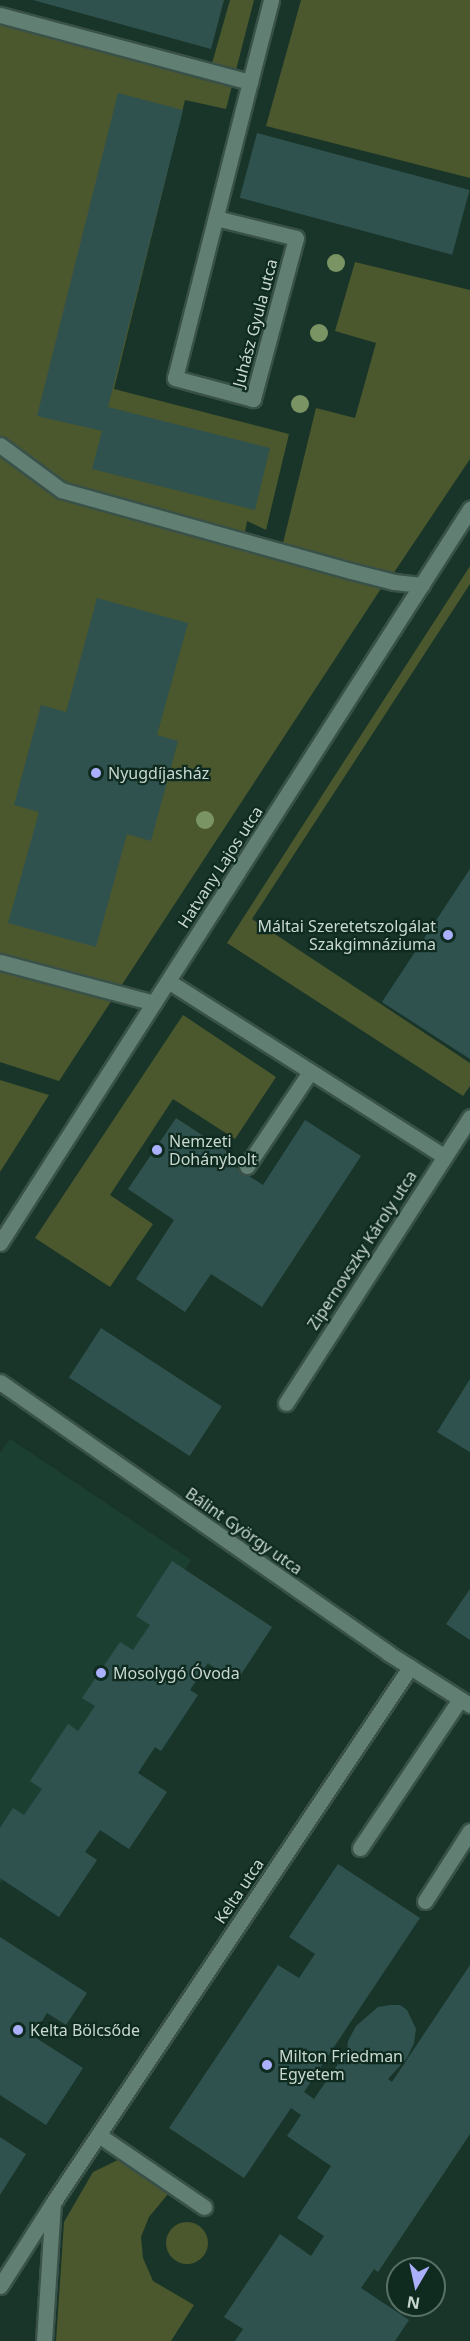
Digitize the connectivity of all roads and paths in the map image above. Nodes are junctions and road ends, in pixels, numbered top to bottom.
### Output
1 (271, 0) edge
2 (0, 15) edge
3 (250, 82) junction
4 (216, 218) junction
5 (0, 445) edge
6 (470, 509) edge
7 (422, 585) junction
8 (0, 962) edge
9 (168, 981) junction
10 (154, 1003) junction
11 (310, 1072) junction
12 (470, 1118) edge
13 (444, 1156) junction
14 (247, 1166) dead end
15 (0, 1244) edge
16 (0, 1382) edge
17 (286, 1403) dead end
18 (410, 1667) junction
19 (465, 1702) edge
20 (470, 1831) edge
21 (360, 1848) dead end
22 (425, 1901) dead end
23 (100, 2136) junction
24 (53, 2203) junction
25 (204, 2207) dead end
26 (0, 2286) edge
27 (44, 2341) edge

1 - 3 street, Juhász Gyula utca
2 - 3 street
3 - 4 street, Juhász Gyula utca
4 - 4 street, Juhász Gyula utca
5 - 7 street
6 - 7 street, Hatvany Lajos utca
7 - 9 street, Hatvany Lajos utca
8 - 10 street
9 - 10 street, Hatvany Lajos utca
9 - 11 street
10 - 15 street, Hatvany Lajos utca
11 - 13 street
11 - 14 street
12 - 13 street, Zipernovszky Károly utca
13 - 17 street, Zipernovszky Károly utca
16 - 18 street, Bálint György utca
18 - 19 street, Bálint György utca
18 - 23 street, Kelta utca
19 - 21 street
20 - 22 street
23 - 24 street, Kelta utca
23 - 25 street
24 - 26 street, Kelta utca
24 - 27 street

